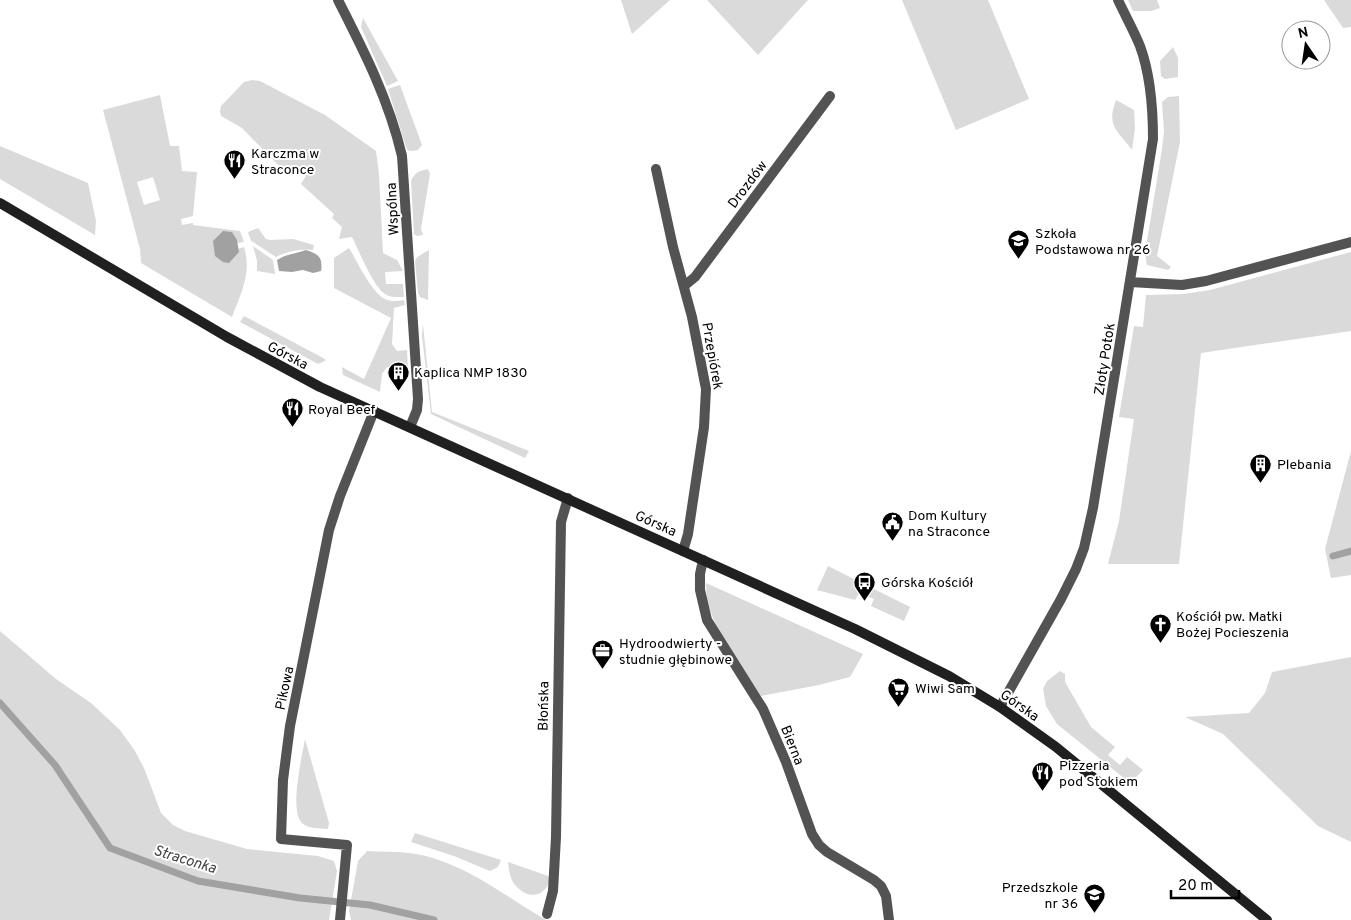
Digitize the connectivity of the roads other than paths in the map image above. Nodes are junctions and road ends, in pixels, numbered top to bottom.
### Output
1 (338, 0) edge
2 (1118, 0) edge
3 (830, 96) dead end
4 (656, 169) dead end
5 (0, 203) edge
6 (1351, 242) edge
7 (1130, 282) junction
8 (684, 286) junction
9 (374, 411) junction
10 (410, 427) junction
11 (568, 498) junction
12 (683, 551) junction
13 (703, 560) junction
14 (1000, 707) junction
15 (547, 914) dead end
16 (340, 920) edge
17 (889, 920) edge
18 (1266, 920) edge

1 - 10 street, Wspólna
2 - 7 street, Złoty Potok
3 - 8 street, Drozdów
4 - 8 street, Przepiórek
5 - 9 street, Górska
6 - 7 street
7 - 14 street, Złoty Potok
8 - 12 street, Przepiórek
9 - 10 street, Górska
9 - 16 street, Pikowa
10 - 11 street, Górska
11 - 12 street, Górska
11 - 15 street, Błońska
12 - 13 street, Górska
13 - 14 street, Górska
13 - 17 street, Bierna
14 - 18 street, Górska

